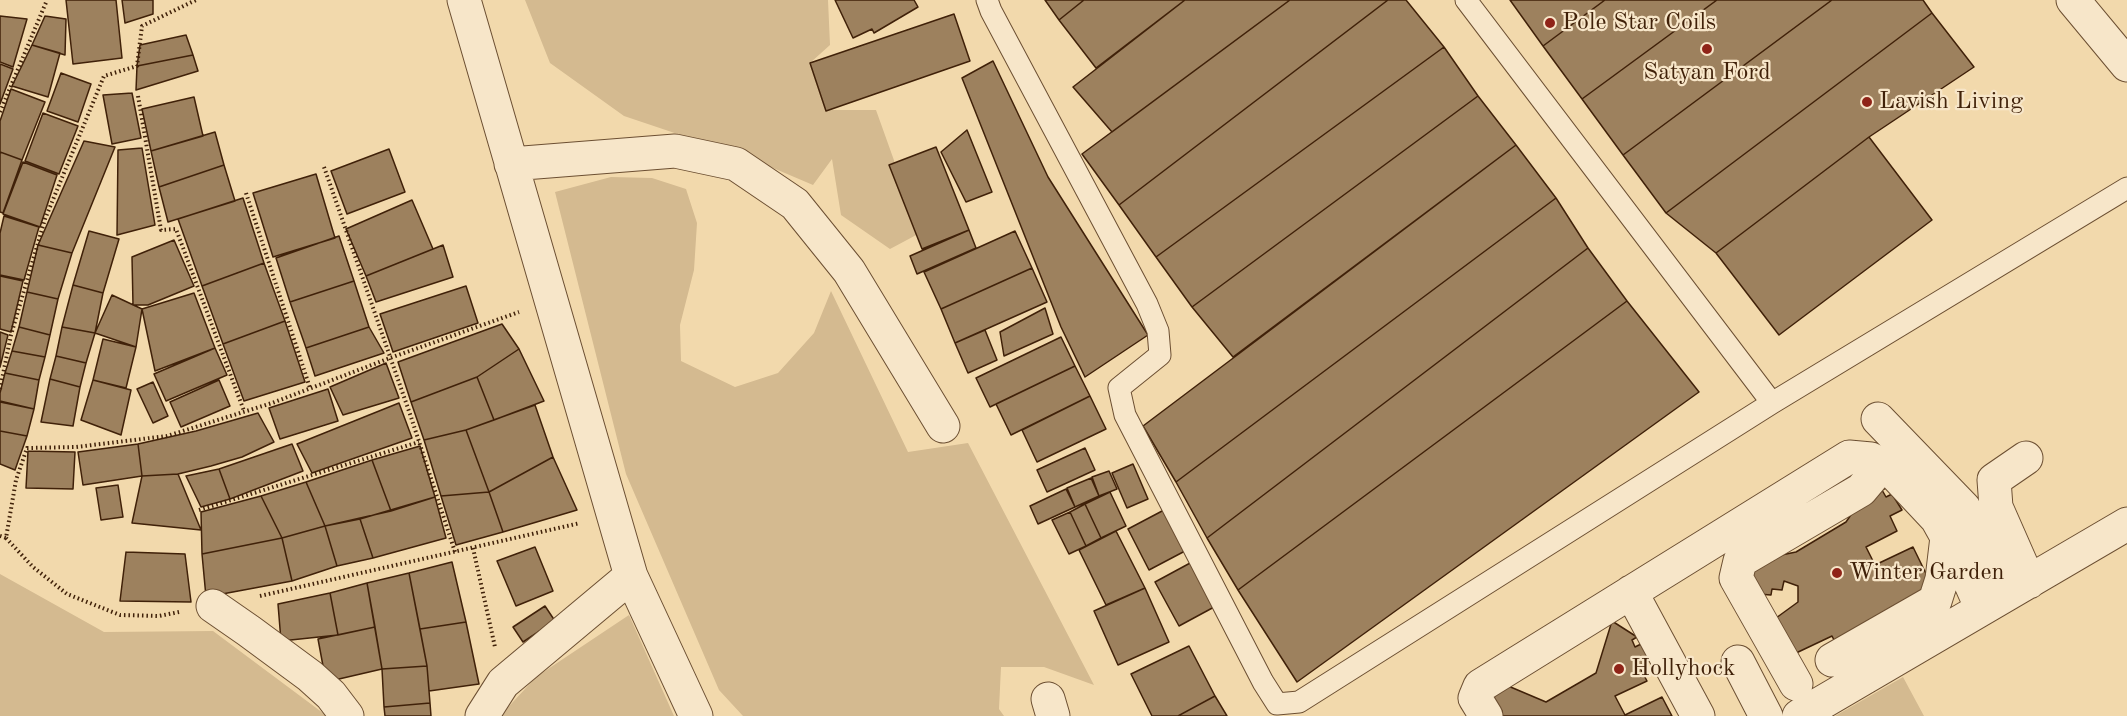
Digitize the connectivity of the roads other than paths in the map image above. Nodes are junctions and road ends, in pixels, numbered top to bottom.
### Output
1 (464, 0) edge
2 (987, 0) edge
3 (1466, 0) edge
4 (2073, 0) edge
5 (2127, 65) edge
6 (511, 164) junction
7 (2127, 188) edge
8 (1772, 403) junction
9 (1878, 419) dead end
10 (943, 426) dead end
11 (2026, 458) dead end
12 (1882, 465) junction
13 (2127, 524) edge
14 (1947, 537) junction
15 (631, 576) junction
16 (1631, 592) junction
17 (2005, 595) junction
18 (213, 606) road end
19 (1832, 660) dead end
20 (1738, 663) dead end
21 (1798, 700) edge
22 (347, 716) edge
23 (482, 716) edge
24 (696, 716) edge
25 (1486, 716) edge
26 (1698, 716) edge
27 (1766, 716) edge

1 - 6 street
2 - 8 lane
3 - 8 lane
4 - 5 street
6 - 10 street
6 - 15 street
7 - 8 lane
9 - 17 street
11 - 17 street
12 - 14 street
12 - 16 street
12 - 21 street
13 - 17 street
14 - 17 street
14 - 19 street
15 - 23 street
15 - 24 street
16 - 25 street
16 - 26 street
17 - 21 street
18 - 22 street
20 - 27 street

